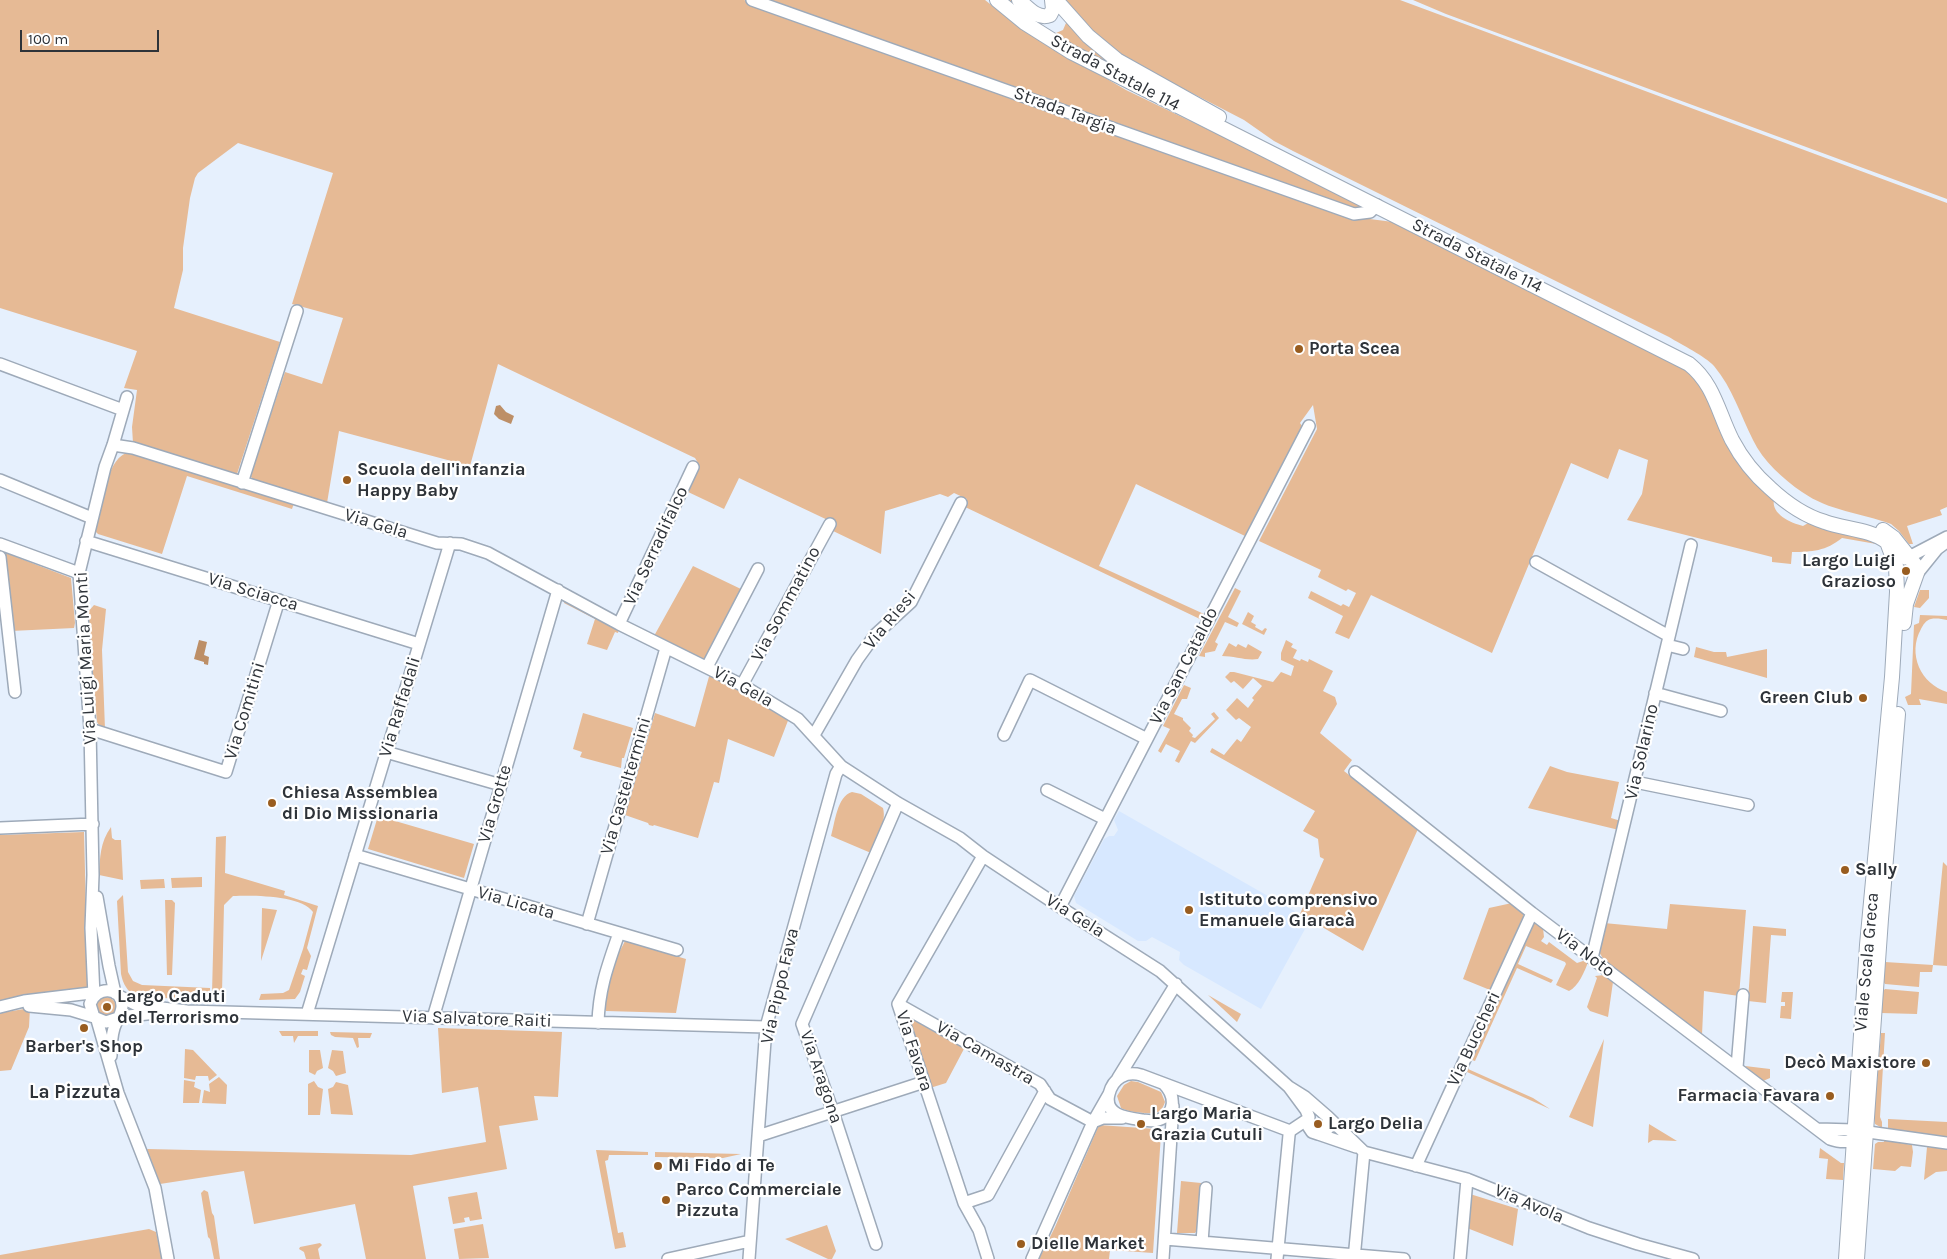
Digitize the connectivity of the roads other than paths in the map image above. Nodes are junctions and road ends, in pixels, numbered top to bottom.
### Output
1 (752, 0) edge
2 (997, 0) edge
3 (1019, 0) edge
4 (1054, 0) edge
5 (1377, 205) junction
6 (297, 311) dead end
7 (0, 364) edge
8 (127, 397) dead end
9 (123, 410) junction
10 (1309, 426) dead end
11 (113, 445) junction
12 (693, 467) dead end
13 (0, 480) edge
14 (242, 483) junction
15 (961, 503) dead end
16 (92, 518) junction
17 (830, 524) dead end
18 (1947, 537) edge
19 (86, 541) junction
20 (1947, 541) edge
21 (450, 543) junction
22 (0, 544) edge
23 (1691, 545) dead end
24 (0, 557) edge
25 (1536, 562) dead end
26 (1907, 568) junction
27 (758, 569) dead end
28 (79, 574) junction
29 (558, 590) junction
30 (279, 600) junction
31 (619, 624) junction
32 (1668, 641) junction
33 (419, 644) junction
34 (666, 648) junction
35 (1683, 649) dead end
36 (707, 667) junction
37 (742, 685) junction
38 (15, 692) dead end
39 (1656, 693) junction
40 (1721, 711) dead end
41 (90, 729) junction
42 (814, 735) junction
43 (1004, 735) dead end
44 (1147, 739) junction
45 (386, 752) junction
46 (841, 766) junction
47 (1355, 772) dead end
48 (1635, 782) junction
49 (500, 785) junction
50 (1047, 790) dead end
51 (898, 804) junction
52 (1748, 805) dead end
53 (1105, 820) junction
54 (93, 824) junction
55 (0, 828) edge
56 (355, 855) junction
57 (983, 856) junction
58 (93, 875) junction
59 (470, 889) junction
60 (1060, 907) junction
61 (1532, 913) junction
62 (586, 924) junction
63 (619, 933) junction
64 (676, 950) dead end
65 (1592, 958) junction
66 (1176, 984) junction
67 (96, 994) junction
68 (117, 995) junction
69 (1743, 995) dead end
70 (898, 1004) junction
71 (0, 1008) edge
72 (187, 1011) junction
73 (306, 1014) junction
74 (119, 1017) junction
75 (96, 1018) junction
76 (433, 1018) junction
77 (598, 1023) junction
78 (766, 1028) junction
79 (1134, 1052) junction
80 (110, 1068) junction
81 (1737, 1068) junction
82 (1141, 1075) junction
83 (1118, 1078) junction
84 (924, 1082) junction
85 (1164, 1084) junction
86 (1289, 1087) junction
87 (1045, 1092) junction
88 (1109, 1094) junction
89 (1173, 1106) junction
90 (834, 1112) junction
91 (1326, 1115) junction
92 (1122, 1118) junction
93 (1309, 1118) junction
94 (1155, 1121) junction
95 (1093, 1122) junction
96 (1818, 1129) junction
97 (1288, 1132) junction
98 (1318, 1134) junction
99 (1858, 1134) junction
100 (758, 1136) junction
101 (1171, 1137) junction
102 (1830, 1139) junction
103 (1947, 1143) edge
104 (1362, 1150) junction
105 (1852, 1158) junction
106 (1416, 1166) junction
107 (1468, 1179) junction
108 (1206, 1188) dead end
109 (964, 1203) junction
110 (1165, 1239) junction
111 (750, 1242) junction
112 (1202, 1242) junction
113 (876, 1244) dead end
114 (1277, 1254) edge
115 (1355, 1257) edge
116 (168, 1259) edge
117 (668, 1259) edge
118 (749, 1259) edge
119 (988, 1259) edge
120 (1032, 1259) edge
121 (1163, 1259) edge
122 (1404, 1259) edge
123 (1460, 1259) edge
124 (1693, 1259) edge
125 (1846, 1259) edge
126 (1857, 1259) edge

1 - 5 street, Strada Targia
2 - 5 main road, Strada Statale 114
3 - 4 main road
4 - 26 main road, Strada Statale 114
5 - 26 main road, Strada Statale 114
6 - 14 street
7 - 9 street
8 - 9 street, Via Luigi Maria Monti
9 - 11 street, Via Luigi Maria Monti
10 - 44 street, Via San Cataldo
11 - 14 street, Via Gela
11 - 16 street, Via Luigi Maria Monti
12 - 31 street, Via Serradifalco
13 - 16 street
14 - 21 street, Via Gela
15 - 42 street, Via Riesi
16 - 19 street, Via Luigi Maria Monti
17 - 37 street, Via Sommatino
18 - 26 street
19 - 28 street, Via Luigi Maria Monti
19 - 30 street, Via Sciacca
20 - 26 street
21 - 29 street, Via Gela
21 - 33 street, Via Raffadali
22 - 28 street
23 - 32 street, Via Solarino
24 - 38 street
25 - 32 street
26 - 99 main road, Viale Scala Greca
27 - 36 street
28 - 41 street, Via Luigi Maria Monti
29 - 31 street, Via Gela
29 - 49 street, Via Grotte
30 - 33 street, Via Sciacca
30 - 41 street, Via Comitini
31 - 34 street, Via Gela
32 - 35 street
32 - 39 street, Via Solarino
33 - 45 street, Via Raffadali
34 - 36 street, Via Gela
34 - 62 street, Via Casteltermini
36 - 37 street, Via Gela
37 - 42 street, Via Gela
39 - 40 street
39 - 48 street, Via Solarino
41 - 54 street, Via Luigi Maria Monti
42 - 46 street, Via Gela
43 - 44 street
44 - 53 street, Via San Cataldo
45 - 49 street
45 - 56 street, Via Raffadali
46 - 51 street, Via Gela
46 - 78 street, Via Pippo Fava
47 - 61 street, Via Noto
48 - 52 street
48 - 65 street, Via Solarino
49 - 59 street, Via Grotte
50 - 53 street
51 - 57 street, Via Gela
51 - 90 street, Via Aragona
53 - 60 street, Via San Cataldo
54 - 55 street
54 - 58 street, Via Luigi Maria Monti
56 - 59 street, Via Licata
56 - 73 street, Via Raffadali
57 - 60 street, Via Gela
57 - 70 street, Via Favara
58 - 67 street
58 - 68 street
59 - 62 street, Via Licata
59 - 76 street, Via Grotte
60 - 66 street, Via Gela
61 - 65 street, Via Noto
61 - 106 street, Via Buccheri
62 - 63 street, Via Licata
63 - 64 street, Via Licata
63 - 77 street
65 - 81 street, Via Noto
66 - 79 street
66 - 86 street, Via Gela
67 - 68 street
67 - 71 street
67 - 75 street
68 - 72 street
68 - 74 street
69 - 81 street
70 - 84 street, Via Favara
70 - 87 street, Via Camastra
71 - 75 street
72 - 73 street, Via Salvatore Raiti
72 - 74 street
73 - 76 street, Via Salvatore Raiti
74 - 75 street
74 - 80 street
75 - 80 street
76 - 77 street, Via Salvatore Raiti
77 - 78 street, Via Salvatore Raiti
78 - 100 street, Via Pippo Fava
79 - 82 street
79 - 83 street
80 - 116 street
81 - 96 street, Via Noto
82 - 83 street
82 - 85 street
83 - 88 street
84 - 90 street
84 - 109 street, Via Favara
85 - 89 street
85 - 97 street
86 - 91 street
86 - 93 street
87 - 95 street, Via Camastra
87 - 109 street
88 - 92 street
88 - 95 street
89 - 94 street
89 - 101 street
90 - 100 street
90 - 113 street, Via Aragona
91 - 93 street
91 - 98 street
91 - 104 street
92 - 94 street
92 - 95 street
93 - 97 street
93 - 98 street
94 - 101 street
95 - 120 street
96 - 99 street
96 - 102 street, Via Noto
97 - 114 street
98 - 104 street, Via Avola
99 - 102 street
99 - 103 street
99 - 105 main road, Viale Scala Greca
99 - 126 main road, Viale Scala Greca
100 - 111 street, Via Pippo Fava
101 - 110 street
102 - 105 street, Via Noto
104 - 106 street, Via Avola
104 - 115 street
105 - 125 main road, Viale Scala Greca
106 - 107 street, Via Avola
107 - 123 street
107 - 124 street, Via Avola
108 - 112 street
109 - 119 street, Via Favara
110 - 112 street
110 - 121 street
111 - 117 street
111 - 118 street, Via Pippo Fava
112 - 114 street
114 - 115 street
115 - 122 street

